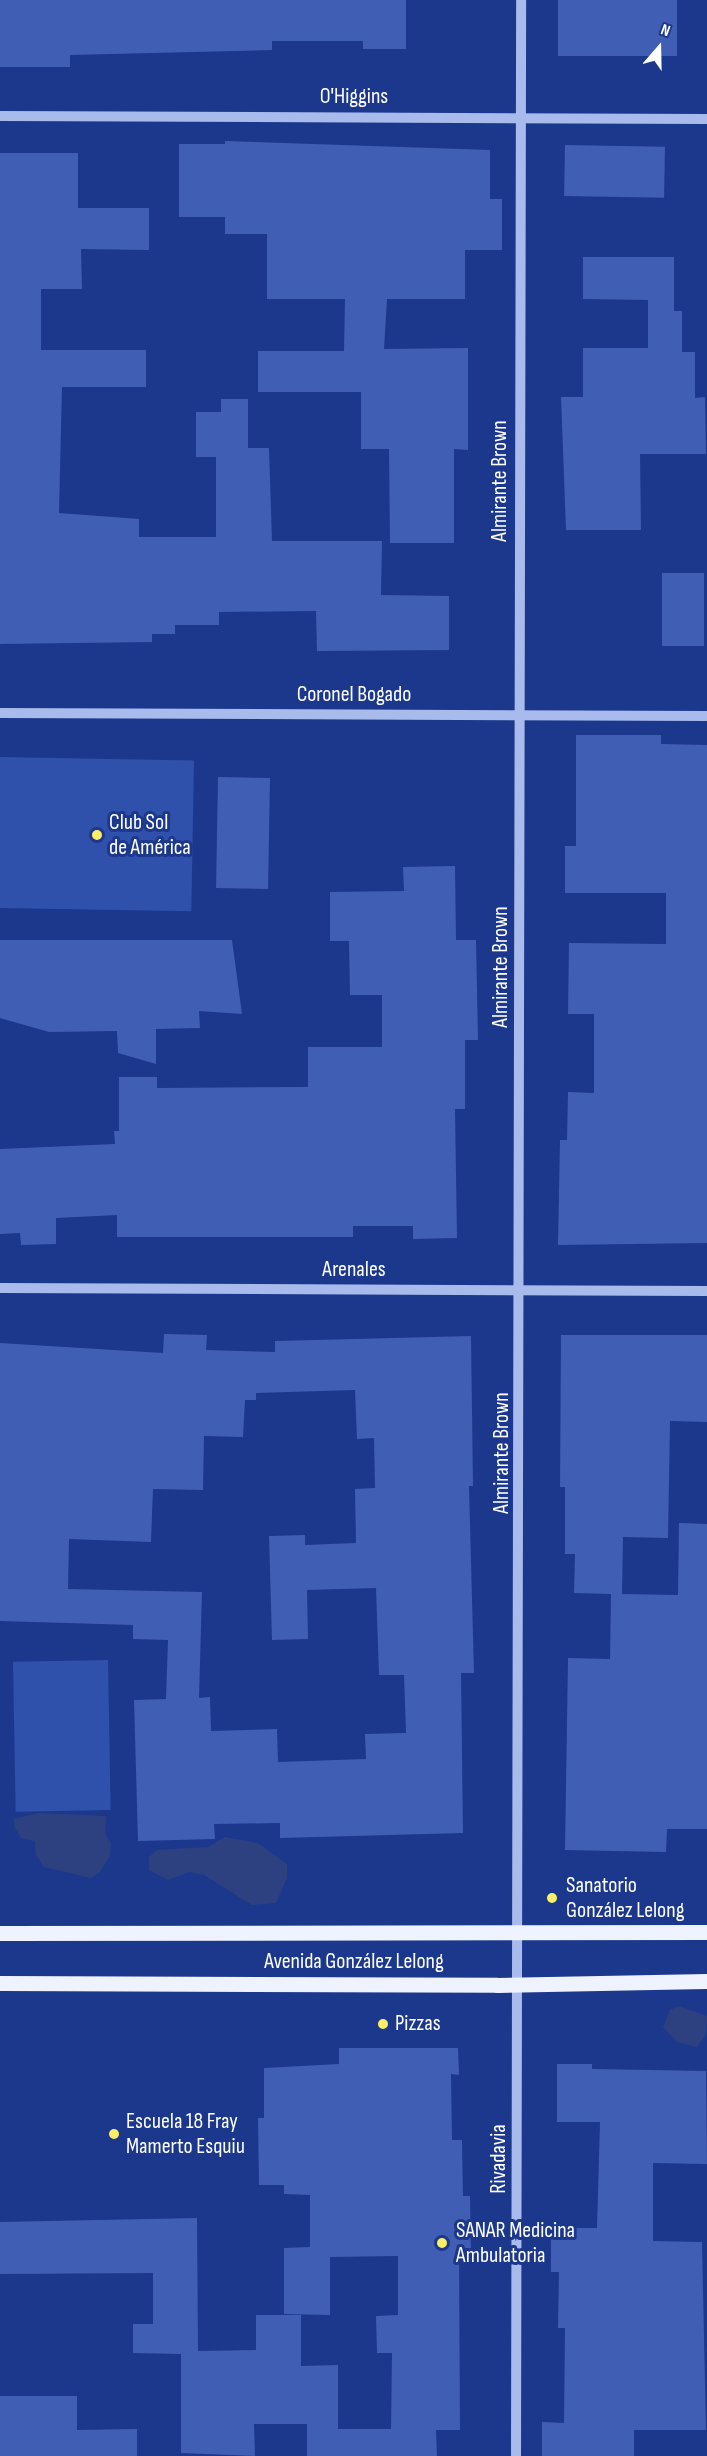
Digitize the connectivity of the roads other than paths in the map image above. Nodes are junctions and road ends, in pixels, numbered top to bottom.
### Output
1 (521, 0) edge
2 (0, 116) edge
3 (520, 117) junction
4 (707, 118) edge
5 (0, 714) edge
6 (520, 714) junction
7 (707, 716) edge
8 (0, 1288) edge
9 (520, 1290) junction
10 (707, 1291) edge
11 (707, 1932) edge
12 (0, 1933) edge
13 (520, 1933) junction
14 (707, 1981) edge
15 (0, 1983) edge
16 (519, 1985) junction
17 (516, 2456) edge

1 - 3 street, Almirante Brown
2 - 3 street, O'Higgins
3 - 4 street, O'Higgins
3 - 6 street, Almirante Brown
5 - 6 street, Coronel Bogado
6 - 7 street, Coronel Bogado
6 - 9 street, Almirante Brown
8 - 9 street, Arenales
9 - 10 street, Arenales
9 - 13 street, Almirante Brown
11 - 13 main road, Avenida González Lelong
12 - 13 main road, Avenida González Lelong
13 - 16 street, Rivadavia
14 - 16 main road, Avenida González Lelong
15 - 16 main road, Avenida González Lelong
16 - 17 street, Rivadavia

